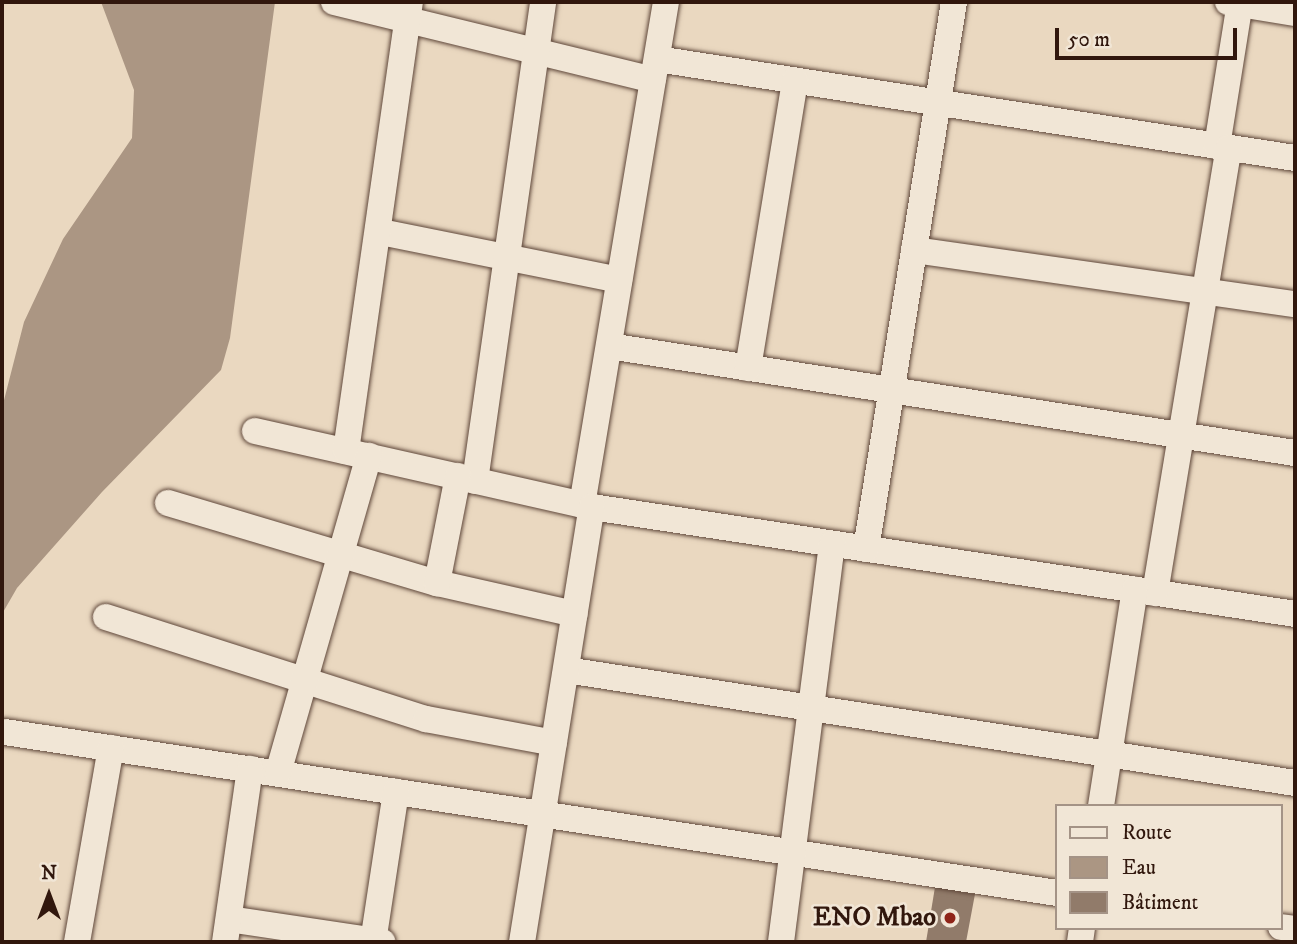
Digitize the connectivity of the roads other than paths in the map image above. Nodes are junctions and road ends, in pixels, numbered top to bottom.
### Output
1 (334, 2) edge
2 (543, 2) edge
3 (666, 2) edge
4 (954, 2) edge
5 (1236, 2) edge
6 (408, 12) edge
7 (1295, 13) edge
8 (534, 55) junction
9 (655, 70) junction
10 (795, 81) junction
11 (937, 103) junction
12 (1223, 147) junction
13 (1295, 158) edge
14 (381, 232) junction
15 (914, 250) junction
16 (510, 258) junction
17 (620, 280) junction
18 (1205, 291) junction
19 (1295, 304) edge
20 (608, 346) junction
21 (748, 368) junction
22 (891, 390) junction
23 (256, 431) dead end
24 (1182, 435) junction
25 (1295, 453) edge
26 (357, 454) junction
27 (467, 479) junction
28 (168, 503) dead end
29 (587, 506) junction
30 (832, 544) junction
31 (866, 549) junction
32 (341, 554) junction
33 (437, 583) junction
34 (1145, 591) junction
35 (575, 614) junction
36 (1295, 614) edge
37 (106, 617) dead end
38 (566, 670) junction
39 (305, 680) junction
40 (811, 708) junction
41 (5, 732) dead end
42 (554, 743) junction
43 (111, 748) junction
44 (1109, 754) junction
45 (250, 769) junction
46 (278, 774) junction
47 (1295, 783) edge
48 (396, 792) junction
49 (1101, 804) edge
50 (542, 814) junction
51 (792, 852) junction
52 (1056, 892) edge
53 (227, 931) edge
54 (78, 942) edge
55 (376, 942) edge
56 (522, 942) edge
57 (780, 942) edge

1 - 6 street
2 - 8 street
3 - 9 street
4 - 11 street
5 - 7 street
5 - 12 street
6 - 8 street
6 - 14 street
8 - 9 street
8 - 16 street
9 - 10 street
9 - 17 street
10 - 11 street
10 - 21 street
11 - 12 street
11 - 15 street
12 - 13 street
12 - 18 street
14 - 16 street
14 - 26 street
15 - 18 street
15 - 22 street
16 - 17 street
16 - 27 street
17 - 20 street
18 - 19 street
18 - 24 street
20 - 21 street
20 - 29 street
21 - 22 street
22 - 24 street
22 - 31 street
23 - 26 street
24 - 25 street
24 - 34 street
26 - 27 street
26 - 32 street
27 - 29 street
27 - 33 street
28 - 32 street
29 - 30 street
29 - 35 street
30 - 31 street
30 - 40 street
31 - 34 street
32 - 33 street
32 - 39 street
33 - 35 street
34 - 36 street
34 - 44 street
35 - 38 street
37 - 39 street
38 - 40 street
38 - 42 street
39 - 42 street
39 - 46 street
40 - 44 street
40 - 51 street
41 - 43 street
42 - 50 street
43 - 45 street
43 - 54 street
44 - 47 street
44 - 49 street
45 - 46 street
45 - 53 street
46 - 48 street
48 - 50 street
48 - 55 street
50 - 51 street
50 - 56 street
51 - 52 street
51 - 57 street
53 - 55 street

